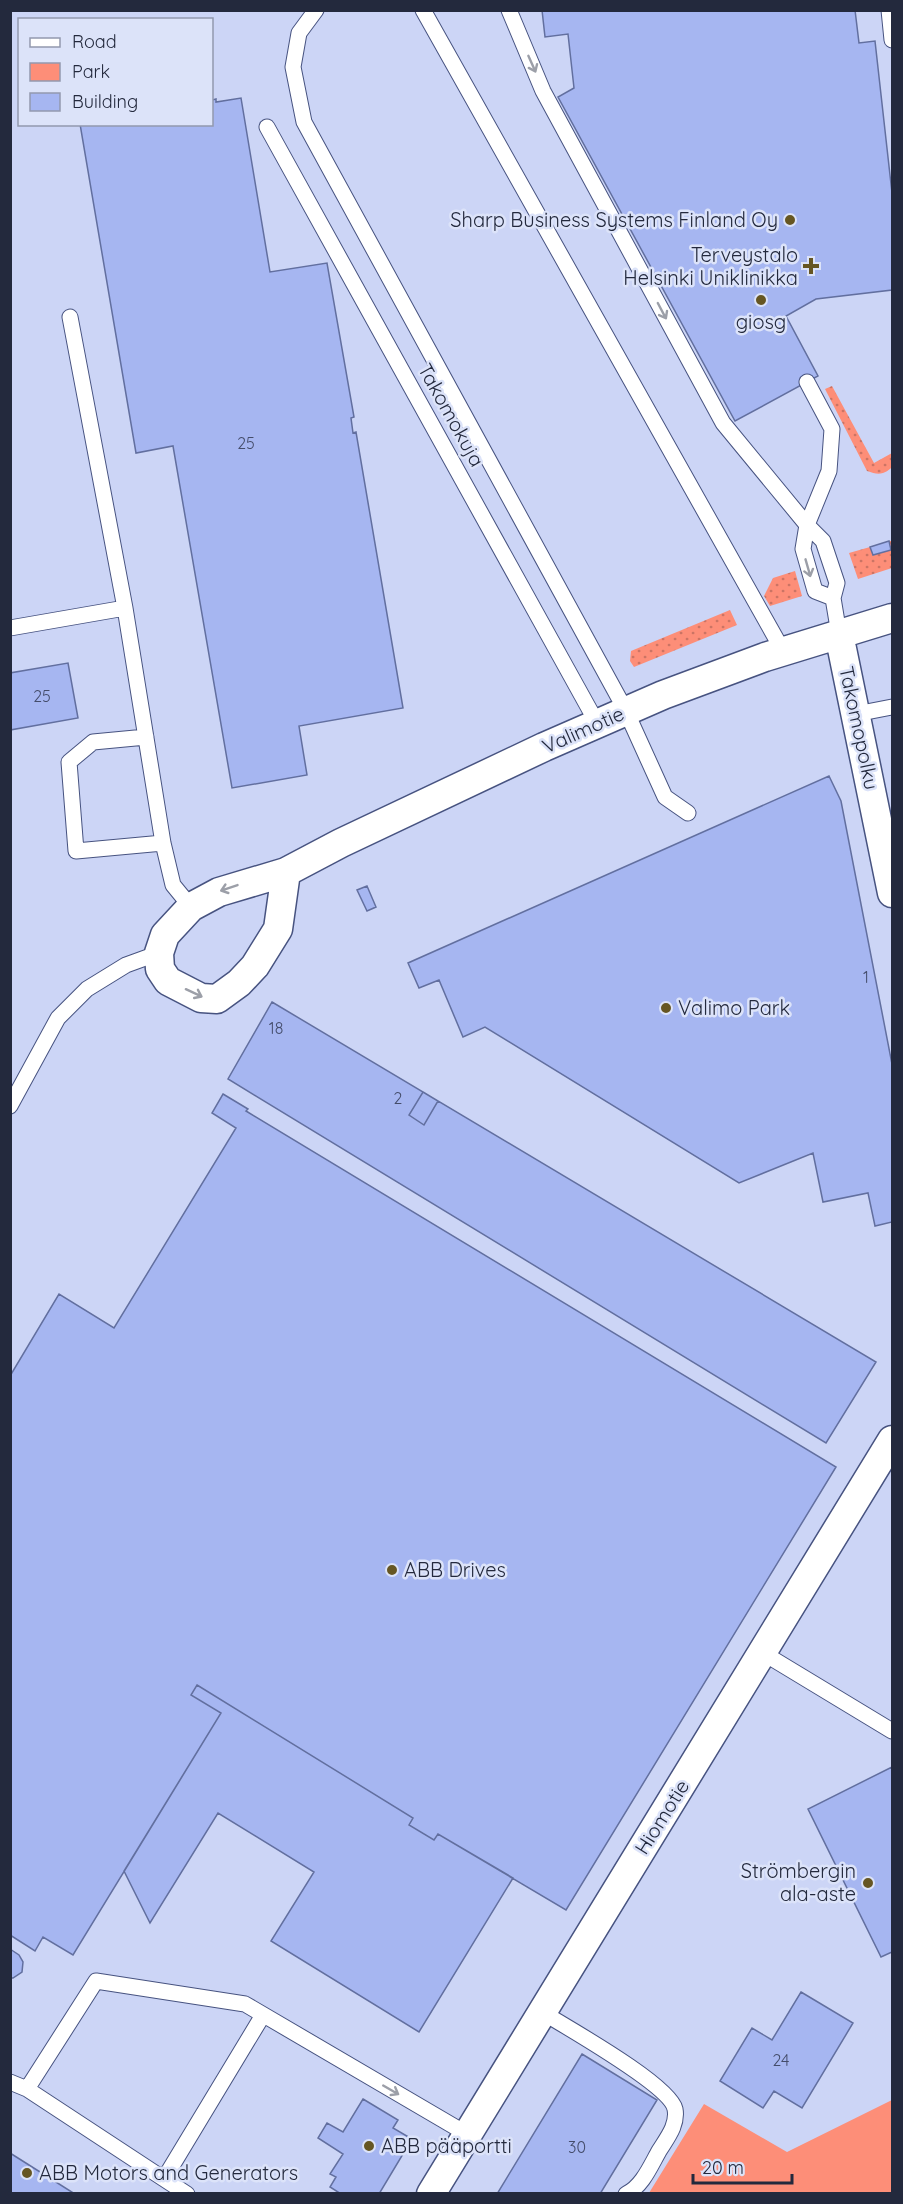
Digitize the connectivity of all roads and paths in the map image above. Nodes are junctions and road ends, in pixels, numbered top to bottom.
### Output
1 (316, 10) edge
2 (423, 10) edge
3 (509, 10) edge
4 (889, 10) edge
5 (892, 40) edge
6 (267, 128) dead end
7 (70, 316) dead end
8 (807, 382) dead end
9 (807, 525) junction
10 (833, 597) junction
11 (124, 608) junction
12 (892, 618) edge
13 (10, 628) edge
14 (839, 634) junction
15 (783, 651) junction
16 (892, 707) edge
17 (626, 711) junction
18 (856, 714) junction
19 (597, 723) junction
20 (146, 737) junction
21 (688, 813) dead end
22 (163, 843) junction
23 (286, 872) junction
24 (892, 893) edge
25 (191, 907) junction
26 (159, 953) junction
27 (10, 1106) edge
28 (892, 1440) edge
29 (763, 1653) junction
30 (892, 1731) edge
31 (542, 2012) junction
32 (263, 2015) junction
33 (10, 2082) edge
34 (27, 2089) junction
35 (467, 2134) junction
36 (164, 2179) junction
37 (187, 2193) edge
38 (431, 2193) edge
39 (626, 2193) edge

1 - 17 lane
2 - 15 lane
3 -> 9 lane
4 - 5 lane
6 - 19 lane, Takomokuja
7 - 11 lane
8 - 9 lane
9 - 10 lane
9 -> 10 lane
10 - 14 lane
11 - 13 lane
11 - 20 lane
12 - 14 street, Valimotie
14 - 15 street, Valimotie
14 - 18 street, Takomopolku
15 - 17 street, Valimotie
16 - 18 lane
17 - 19 street, Valimotie
17 - 21 lane
18 - 24 street, Takomopolku
19 - 23 street, Valimotie
20 - 22 lane
20 - 22 lane
22 - 25 lane
23 -> 25 street, Valimotie
26 -> 23 street
25 - 26 street, Valimotie
26 - 27 lane
28 - 29 street, Hiomotie
29 - 30 lane
29 - 31 street, Hiomotie
31 - 35 street, Hiomotie
31 - 39 lane
32 - 34 lane
32 -> 35 lane
32 - 36 lane
33 - 34 lane
34 - 36 lane
35 - 38 street, Hiomotie
36 - 37 lane

